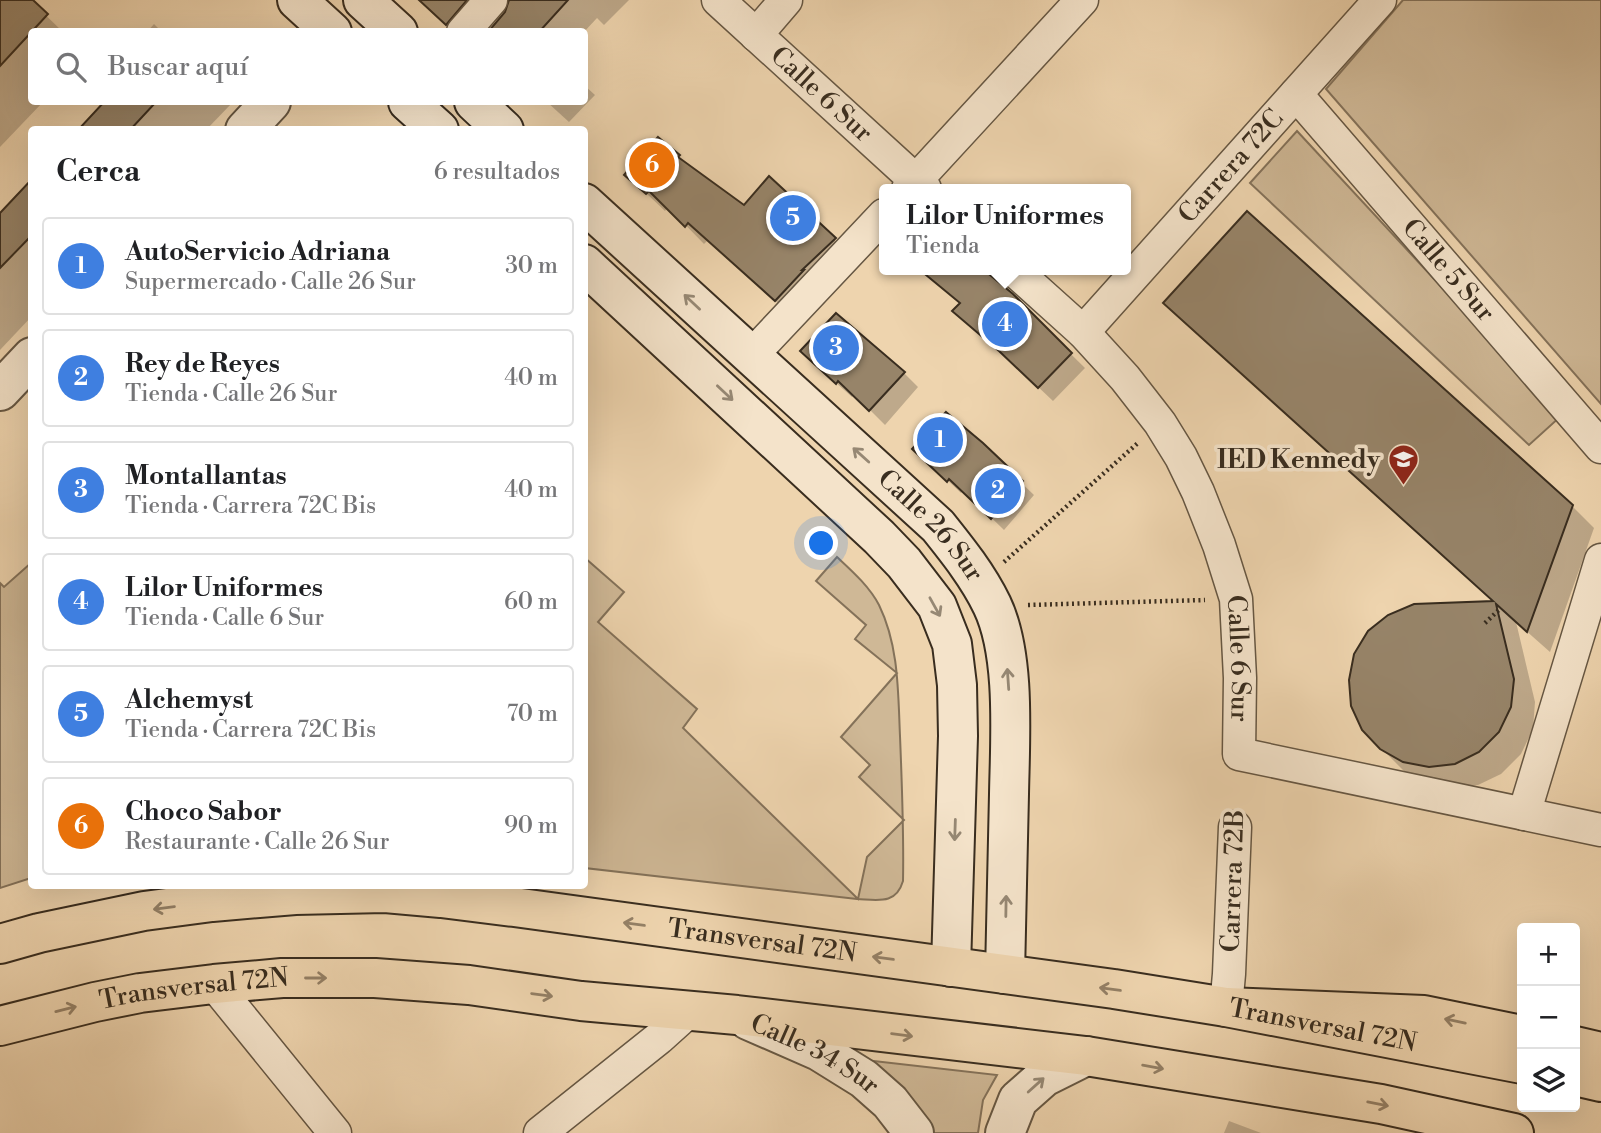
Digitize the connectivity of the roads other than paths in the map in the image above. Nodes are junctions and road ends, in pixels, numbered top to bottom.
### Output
1 (297, 0) edge
2 (491, 0) edge
3 (718, 0) edge
4 (786, 0) edge
5 (1082, 0) edge
6 (1380, 0) edge
7 (364, 1) edge
8 (329, 28) edge
9 (338, 28) edge
10 (394, 28) edge
11 (466, 28) edge
12 (756, 35) junction
13 (1296, 94) junction
14 (268, 105) edge
15 (411, 105) edge
16 (477, 105) edge
17 (249, 126) edge
18 (435, 126) edge
19 (501, 126) edge
20 (914, 184) edge
21 (918, 184) edge
22 (588, 207) edge
23 (879, 220) edge
24 (588, 268) edge
25 (1020, 275) edge
26 (1083, 332) junction
27 (751, 356) junction
28 (28, 361) edge
29 (0, 391) edge
30 (1601, 447) edge
31 (938, 526) junction
32 (1601, 560) edge
33 (905, 563) junction
34 (1524, 814) junction
35 (1236, 827) dead end
36 (1601, 830) edge
37 (0, 944) edge
38 (951, 967) junction
39 (1005, 974) junction
40 (214, 984) junction
41 (1226, 1007) junction
42 (689, 1011) junction
43 (737, 1015) junction
44 (0, 1026) edge
45 (1517, 1034) edge
46 (1580, 1047) edge
47 (1601, 1052) edge
48 (1086, 1056) junction
49 (1517, 1063) edge
50 (1580, 1077) edge
51 (1601, 1082) edge
52 (335, 1133) edge
53 (540, 1133) edge
54 (914, 1133) edge
55 (1005, 1133) edge
56 (1514, 1133) edge

1 - 8 main road
2 - 11 street
3 - 12 street, Calle 6 Sur
4 - 12 street
5 - 21 street
6 - 13 street, Carrera 72C
7 - 9 main road
7 - 10 main road
12 - 20 street, Calle 6 Sur
13 - 26 street, Carrera 72C
13 - 30 street, Calle 5 Sur
14 - 17 main road
15 - 18 main road
16 - 19 main road
27 -> 22 main road, Calle 26 Sur
23 - 27 street
24 -> 33 main road, Calle 26 Sur
25 - 26 street, Calle 6 Sur
26 - 34 street, Calle 6 Sur
31 -> 27 main road, Calle 26 Sur
28 - 29 main road
31 - 33 main road
39 -> 31 main road, Calle 26 Sur
32 - 34 street
33 -> 38 main road, Calle 26 Sur
34 - 36 street, Calle 6 Sur
35 - 41 street, Carrera 72B
38 -> 37 main road, Transversal 72N
38 - 39 main road, Transversal 72N
41 -> 39 main road, Transversal 72N
40 -> 42 main road, Transversal 72N
44 -> 40 main road, Transversal 72N
40 - 52 street
45 -> 41 main road
41 - 49 main road, Transversal 72N
42 - 43 main road, Transversal 72N
42 - 53 street
43 -> 48 main road, Transversal 72N
43 - 54 main road, Calle 34 Sur
46 - 47 main road
55 -> 48 main road
48 -> 56 main road, Transversal 72N
50 - 51 main road

